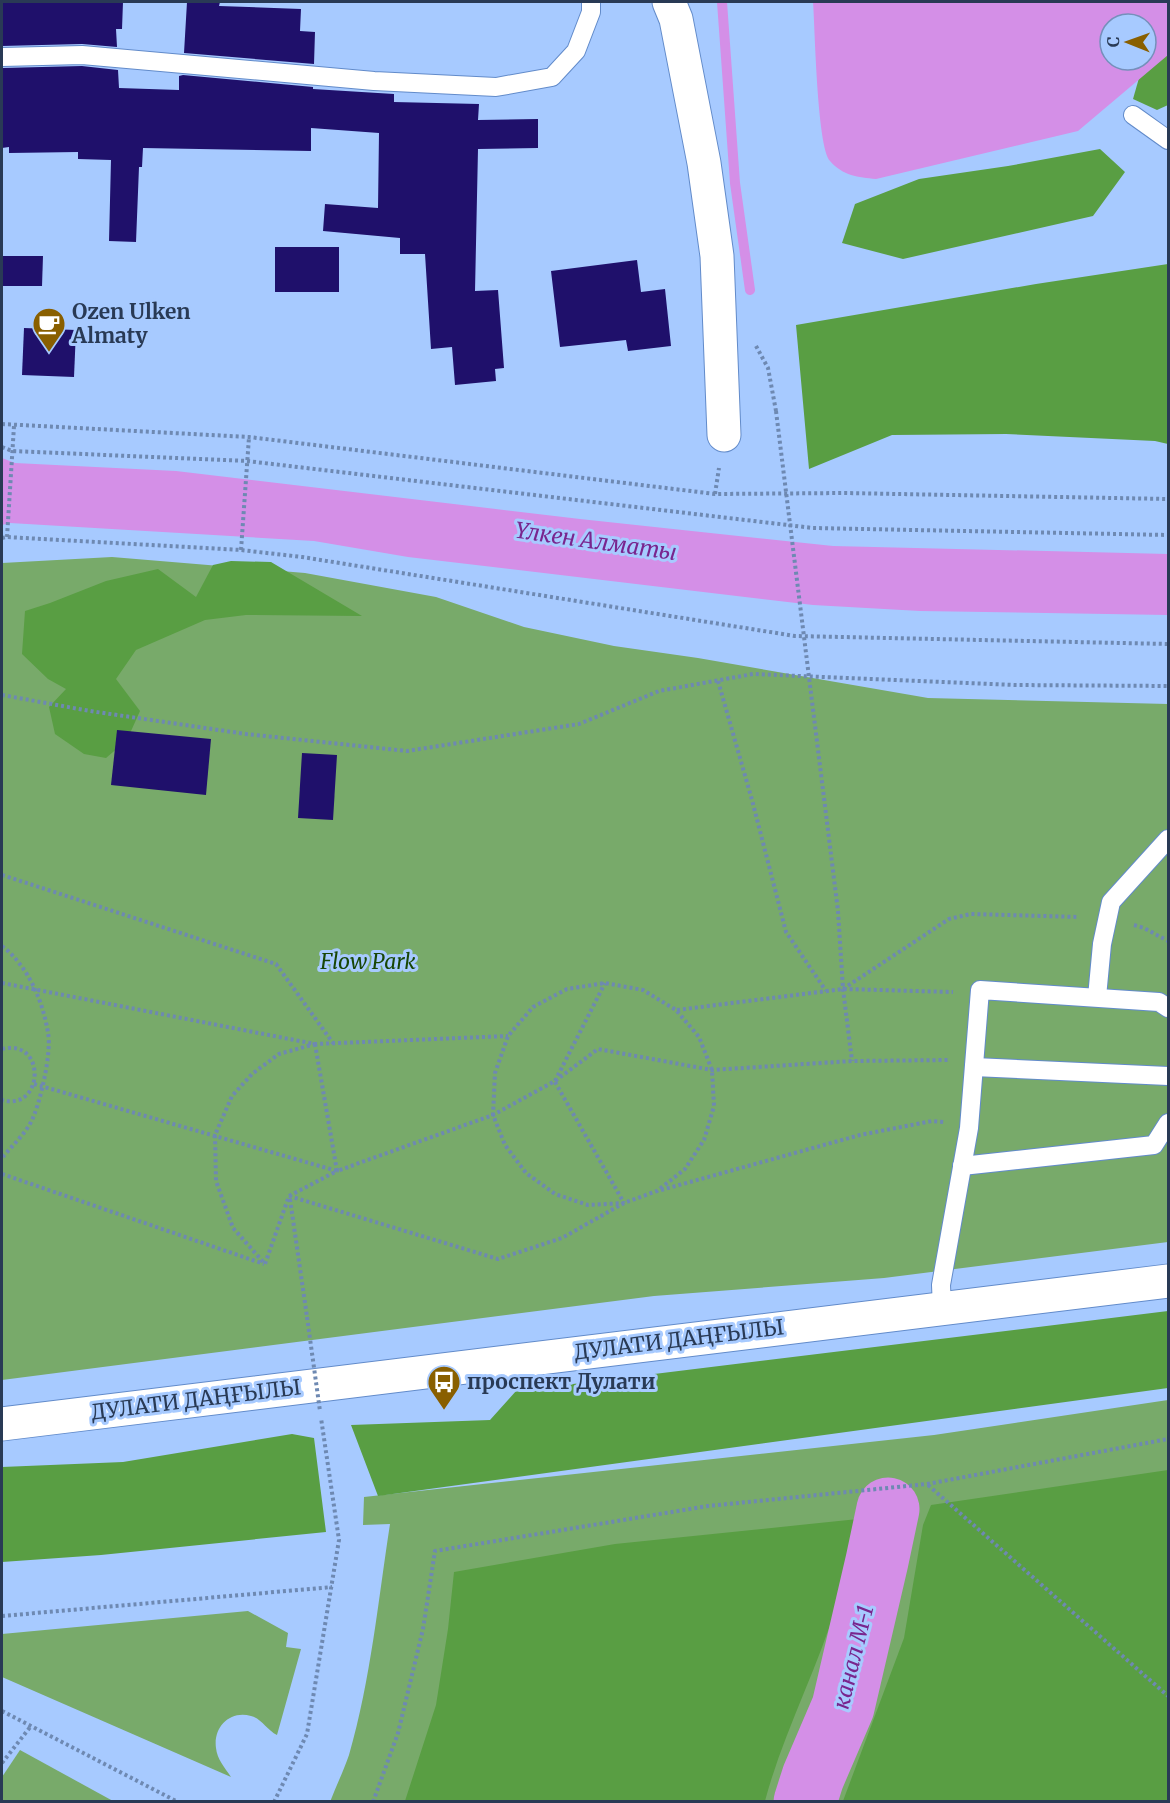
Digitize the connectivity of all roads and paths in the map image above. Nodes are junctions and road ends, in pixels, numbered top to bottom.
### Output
1 (591, 2) edge
2 (669, 2) edge
3 (2, 57) edge
4 (1133, 115) dead end
5 (1168, 140) edge
6 (776, 411) dead end
7 (2, 424) edge
8 (14, 426) junction
9 (724, 435) dead end
10 (249, 437) junction
11 (2, 447) edge
12 (12, 451) junction
13 (247, 461) junction
14 (1168, 499) edge
15 (1168, 535) edge
16 (7, 537) junction
17 (2, 538) edge
18 (241, 550) junction
19 (1168, 644) edge
20 (718, 681) junction
21 (1168, 686) edge
22 (2, 695) edge
23 (1168, 839) edge
24 (2, 876) edge
25 (1107, 918) junction
26 (1168, 941) edge
27 (2, 946) edge
28 (2, 983) edge
29 (605, 983) junction
30 (843, 989) junction
31 (37, 991) junction
32 (826, 991) junction
33 (953, 992) dead end
34 (1097, 997) junction
35 (1168, 1008) edge
36 (676, 1010) junction
37 (508, 1036) junction
38 (334, 1043) junction
39 (315, 1044) junction
40 (2, 1048) edge
41 (949, 1060) dead end
42 (852, 1061) junction
43 (974, 1067) junction
44 (712, 1070) junction
45 (1168, 1076) edge
46 (555, 1081) junction
47 (33, 1084) junction
48 (44, 1087) junction
49 (2, 1100) edge
50 (493, 1115) junction
51 (944, 1122) dead end
52 (1168, 1123) edge
53 (215, 1136) junction
54 (2, 1158) edge
55 (962, 1166) junction
56 (337, 1171) junction
57 (2, 1174) edge
58 (657, 1191) junction
59 (289, 1196) junction
60 (624, 1203) junction
61 (265, 1264) junction
62 (1168, 1281) edge
63 (942, 1308) junction
64 (4, 1423) edge
65 (1168, 1439) edge
66 (927, 1484) junction
67 (332, 1587) junction
68 (2, 1616) edge
69 (1168, 1696) edge
70 (2, 1711) edge
71 (30, 1726) junction
72 (2, 1763) edge
73 (178, 1802) edge
74 (274, 1802) edge
75 (373, 1802) edge

1 - 3 lane
2 - 9 main road
4 - 5 lane
6 - 30 path, bridge
7 - 8 path
8 - 10 path
8 - 12 path
10 - 13 path, bridge
10 - 14 path
11 - 12 path
12 - 13 path
12 - 16 path
13 - 15 path
13 - 18 path, bridge
16 - 17 path
16 - 18 path
18 - 19 path
20 - 21 path
20 - 22 path
20 - 32 path
23 - 25 lane
24 - 38 path
25 - 26 path
25 - 30 path
25 - 34 lane
27 - 31 path
28 - 31 path
29 - 36 path
29 - 37 path
29 - 46 path
30 - 32 path
30 - 33 path
30 - 42 path
31 - 39 path
31 - 48 path
32 - 36 path
34 - 35 lane
34 - 43 lane
36 - 44 path
37 - 38 path
37 - 50 path
38 - 39 path
39 - 53 path
39 - 56 path
40 - 47 path
41 - 42 path
42 - 44 path
43 - 45 lane
43 - 55 lane
44 - 46 path
44 - 58 path
46 - 50 path
46 - 60 path
47 - 48 path
47 - 49 path
48 - 53 path
48 - 54 path
50 - 56 path
50 - 60 path
51 - 58 path
52 - 55 lane
53 - 56 path
53 - 61 path
55 - 63 lane
56 - 59 path
57 - 61 path
58 - 60 path
59 - 60 path
59 - 61 path
59 - 67 path, bridge
62 - 63 main road, ДУЛАТИ ДАҢҒЫЛЫ
63 - 64 main road, ДУЛАТИ ДАҢҒЫЛЫ
65 - 66 path
66 - 69 path
66 - 75 path
67 - 68 path
67 - 74 path
70 - 71 path
71 - 72 path
71 - 73 path

